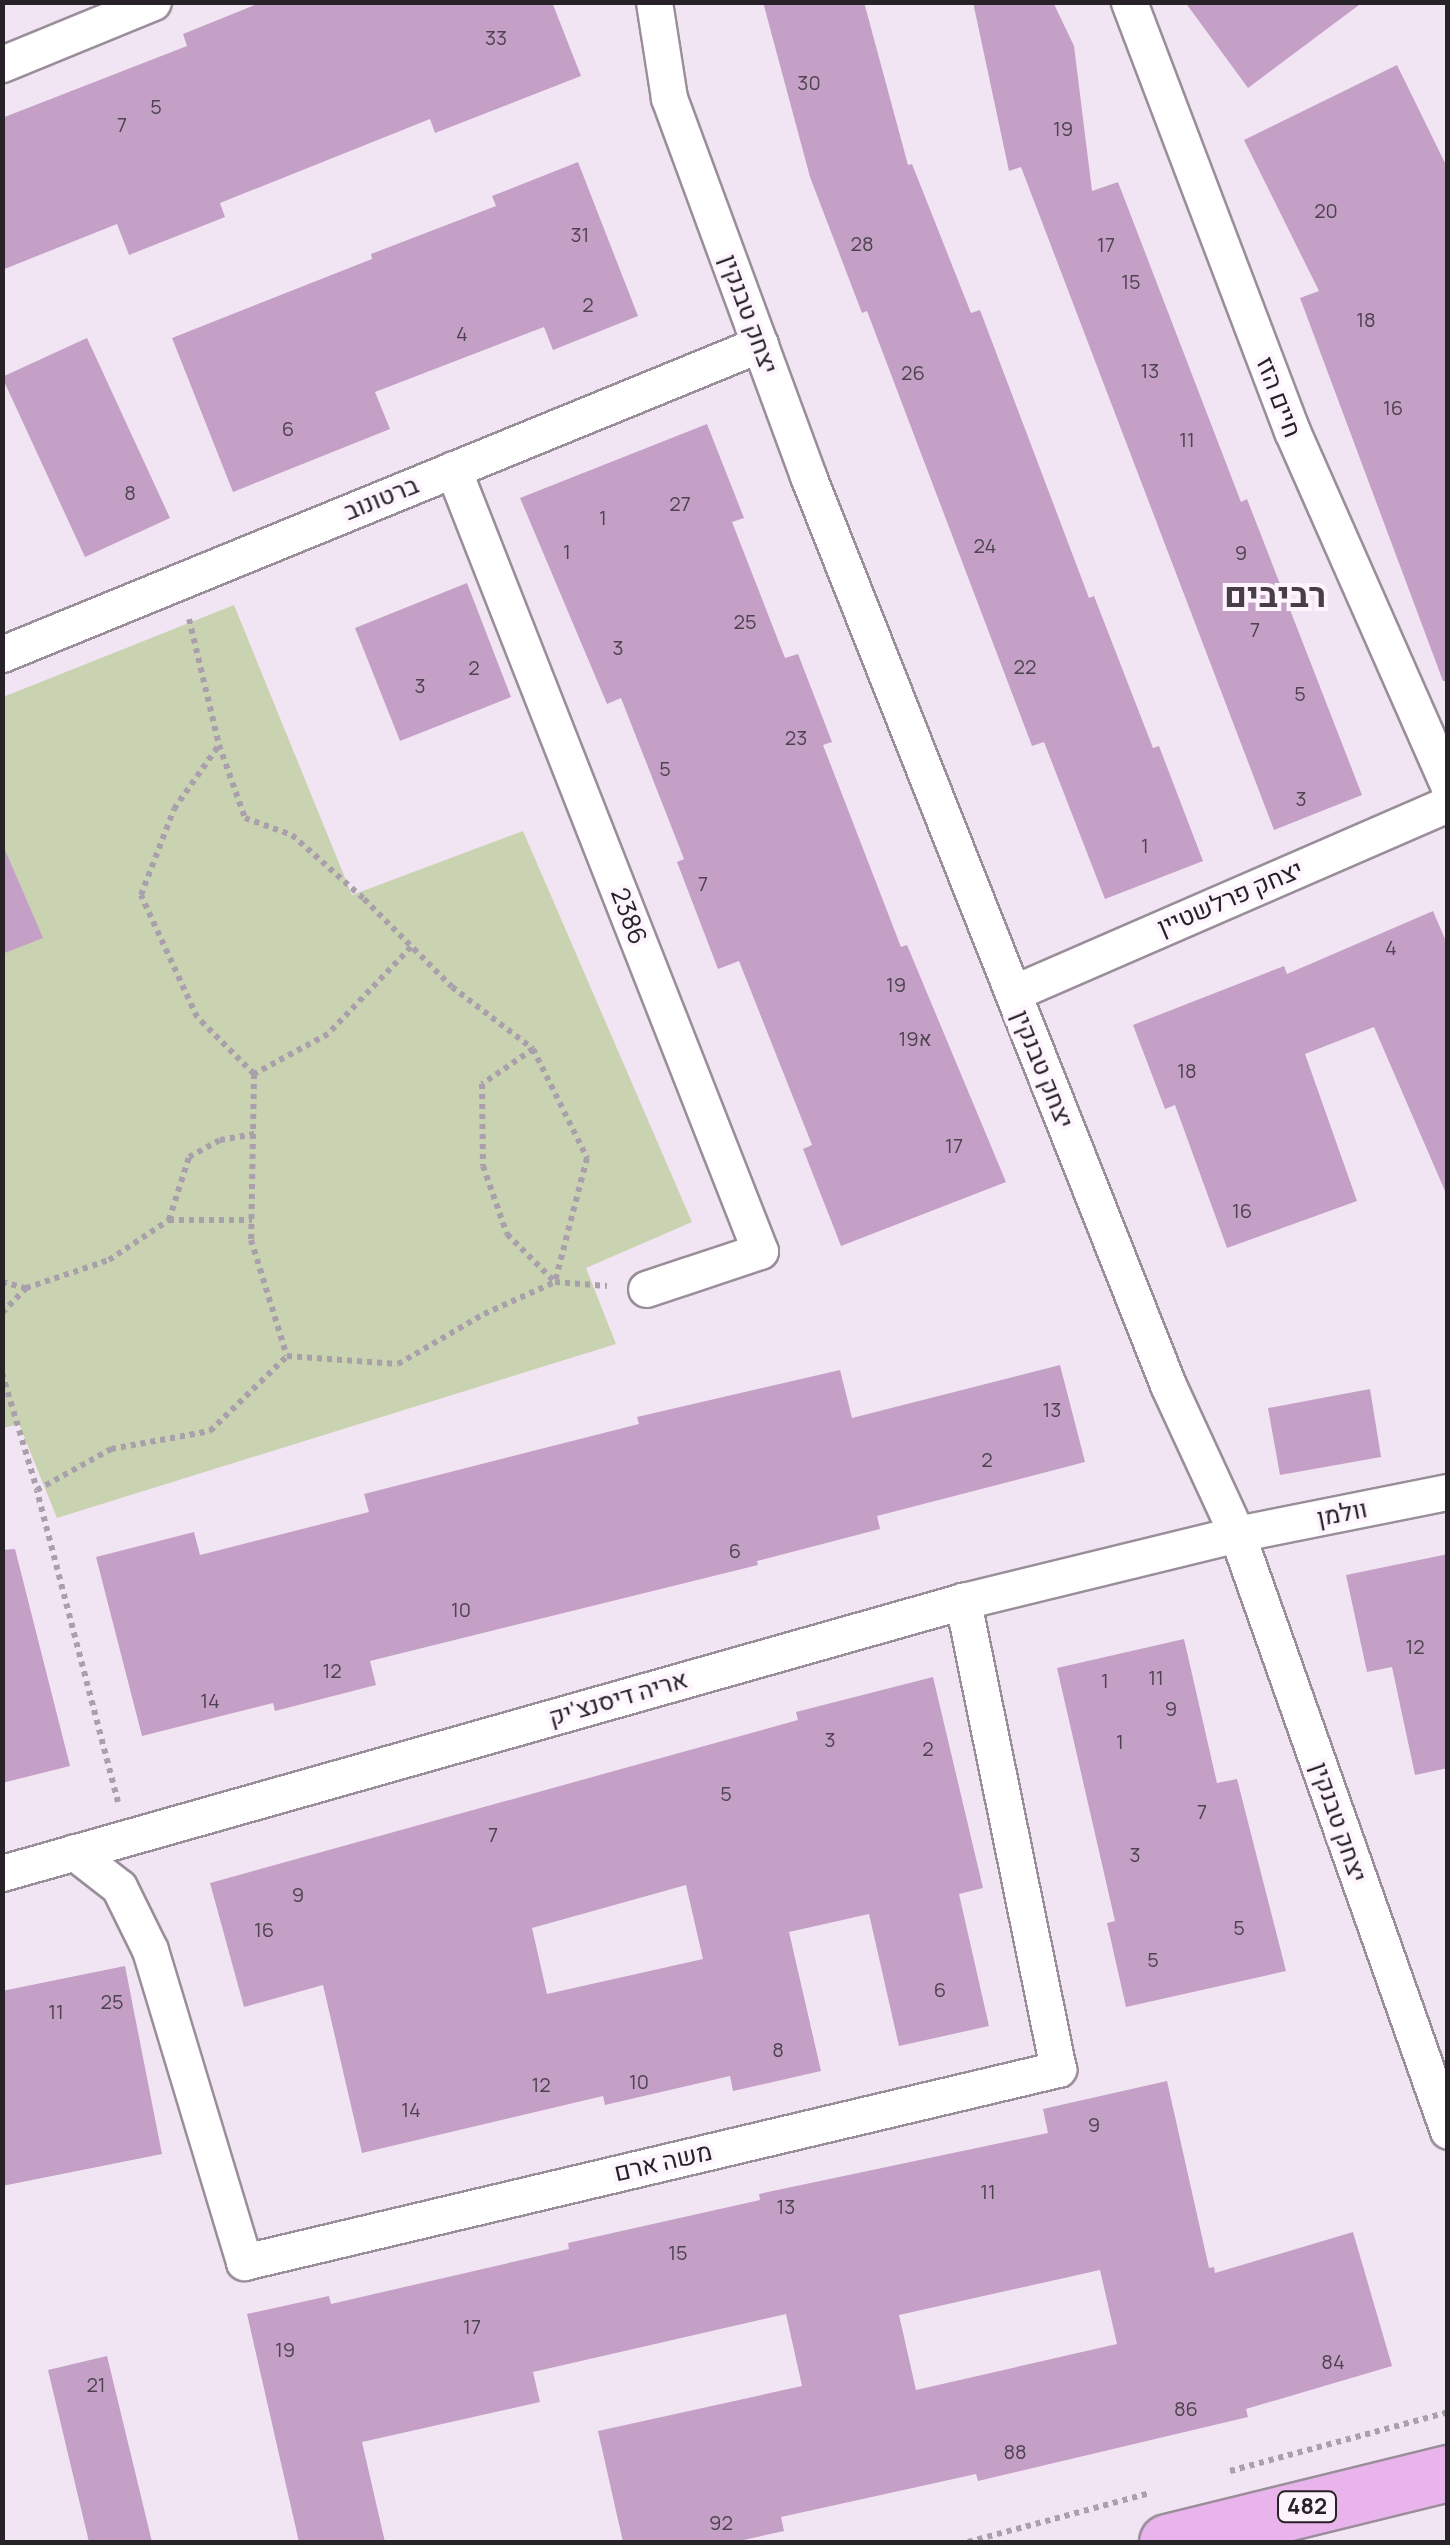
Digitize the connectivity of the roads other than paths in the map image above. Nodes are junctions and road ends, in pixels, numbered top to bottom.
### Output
1 (153, 2) edge
2 (654, 2) edge
3 (1129, 2) edge
4 (2, 64) edge
5 (760, 344) junction
6 (453, 469) junction
7 (2, 654) edge
8 (1448, 784) edge
9 (1448, 804) edge
10 (1013, 993) junction
11 (646, 1289) dead end
12 (1448, 1492) edge
13 (1237, 1534) junction
14 (963, 1601) junction
15 (74, 1852) junction
16 (2, 1873) edge
17 (1448, 2131) edge
18 (1448, 2431) edge
19 (1448, 2473) edge
20 (1342, 2498) junction
21 (1167, 2542) edge

1 - 4 street
2 - 5 street, יצחק טבנקין
3 - 8 street, חיים הזז
5 - 6 street, ברטונוב
5 - 10 street, יצחק טבנקין
6 - 7 street, ברטונוב
6 - 11 street, 2386
9 - 10 street, יצחק פרלשטיין
10 - 13 street, יצחק טבנקין
12 - 13 street, וולמן
13 - 14 street, אריה דיסנצ'יק
13 - 17 street, יצחק טבנקין
14 - 15 street, אריה דיסנצ'יק
14 - 15 street, משה ארם
15 - 16 street, אריה דיסנצ'יק
18 - 20 main road
19 - 20 main road, 482
20 - 21 main road, 482

